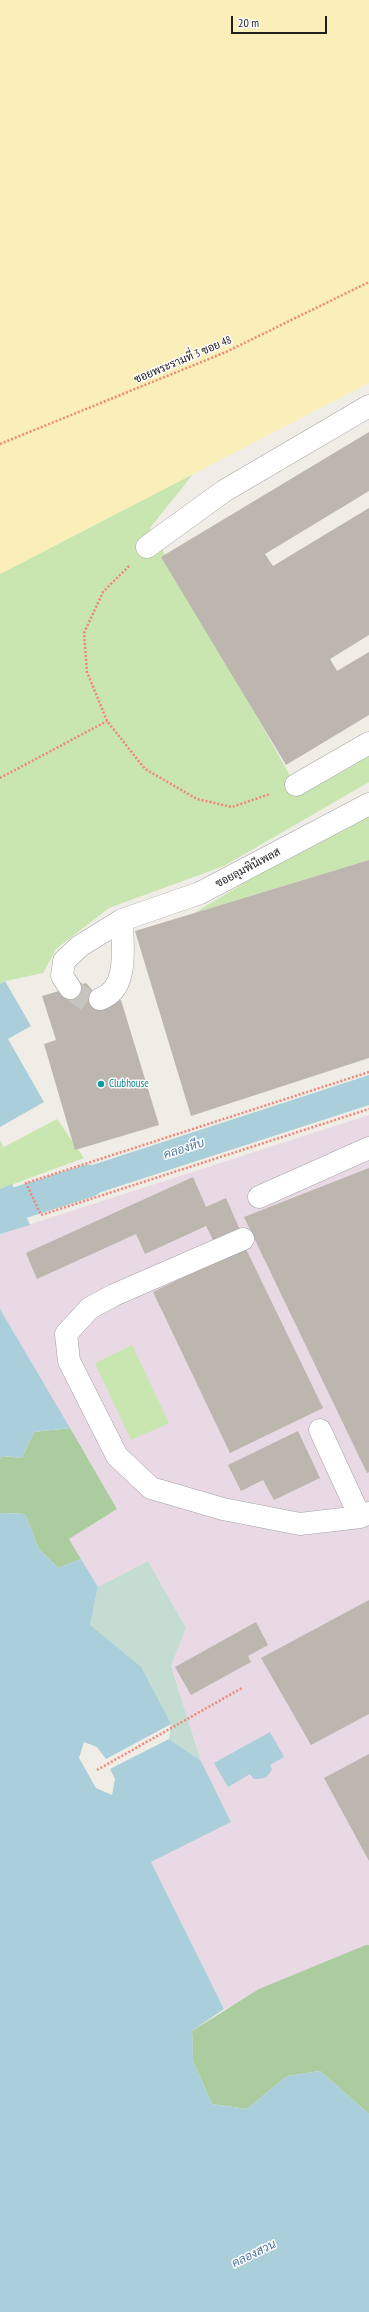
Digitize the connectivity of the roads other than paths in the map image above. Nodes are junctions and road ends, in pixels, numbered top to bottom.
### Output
1 (369, 406) edge
2 (147, 547) road end
3 (369, 742) edge
4 (296, 786) road end
5 (369, 804) edge
6 (122, 920) junction
7 (70, 988) tunnel mouth
8 (100, 999) tunnel mouth
9 (369, 1148) edge
10 (259, 1197) dead end
11 (243, 1239) dead end
12 (320, 1430) dead end
13 (364, 1515) edge

1 - 2 lane
3 - 4 lane
5 - 6 lane, ซอยลุมพินีเพลส
6 - 7 lane, ซอยลุมพินีเพลส
6 - 8 lane
9 - 10 lane
11 - 13 lane
12 - 13 lane

